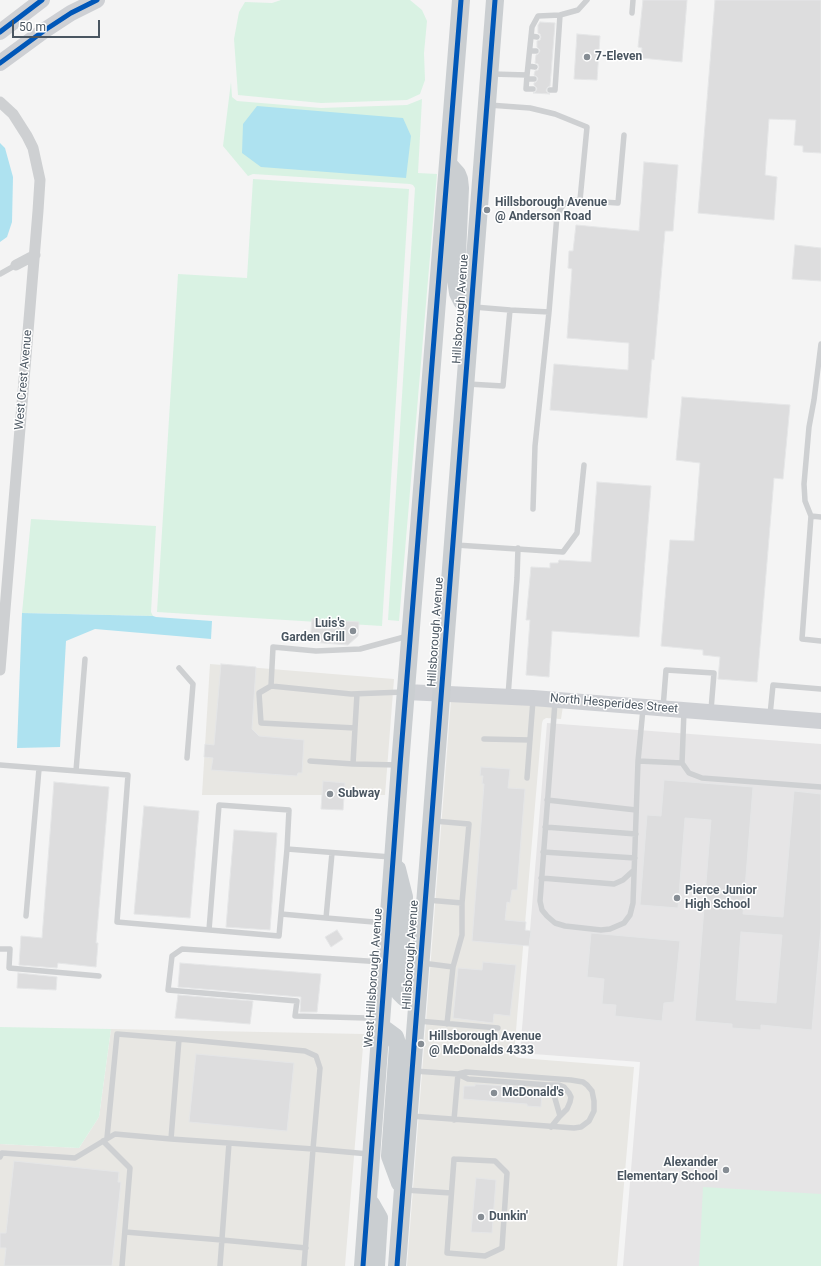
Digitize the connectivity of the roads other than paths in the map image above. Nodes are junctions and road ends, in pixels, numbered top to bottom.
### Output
1 (42, 0) edge
2 (97, 0) edge
3 (461, 0) edge
4 (495, 0) edge
5 (587, 0) edge
6 (633, 0) edge
7 (632, 13) dead end
8 (560, 15) junction
9 (0, 32) edge
10 (530, 51) junction
11 (536, 51) dead end
12 (0, 62) edge
13 (528, 66) junction
14 (535, 67) dead end
15 (490, 74) junction
16 (527, 77) junction
17 (534, 79) dead end
18 (533, 89) dead end
19 (550, 90) dead end
20 (0, 102) edge
21 (487, 105) junction
22 (624, 135) dead end
23 (448, 164) junction
24 (580, 200) junction
25 (35, 254) junction
26 (16, 265) joint
27 (0, 274) edge
28 (471, 306) junction
29 (510, 310) junction
30 (549, 312) junction
31 (821, 344) edge
32 (466, 384) junction
33 (584, 465) dead end
34 (533, 508) dead end
35 (811, 516) junction
36 (821, 516) edge
37 (453, 545) junction
38 (518, 548) junction
39 (410, 635) junction
40 (821, 640) edge
41 (85, 658) dead end
42 (0, 665) edge
43 (179, 668) dead end
44 (271, 686) junction
45 (821, 689) edge
46 (406, 692) junction
47 (357, 694) junction
48 (441, 694) junction
49 (508, 696) junction
50 (533, 698) junction
51 (555, 699) junction
52 (643, 706) junction
53 (663, 708) junction
54 (684, 710) junction
55 (711, 712) junction
56 (770, 717) junction
57 (821, 721) edge
58 (355, 728) junction
59 (484, 739) dead end
60 (530, 740) junction
61 (187, 758) dead end
62 (310, 761) dead end
63 (638, 761) junction
64 (682, 763) junction
65 (353, 764) junction
66 (0, 765) edge
67 (400, 765) junction
68 (39, 769) junction
69 (76, 772) junction
70 (527, 778) dead end
71 (821, 787) edge
72 (547, 800) junction
73 (636, 810) junction
74 (431, 821) junction
75 (545, 827) junction
76 (636, 834) junction
77 (286, 849) junction
78 (543, 852) junction
79 (332, 853) junction
80 (393, 857) junction
81 (635, 858) junction
82 (634, 870) junction
83 (541, 878) junction
84 (425, 900) junction
85 (462, 903) junction
86 (281, 914) junction
87 (26, 916) dead end
88 (326, 918) junction
89 (388, 923) junction
90 (209, 930) junction
91 (0, 949) edge
92 (385, 962) junction
93 (420, 963) junction
94 (453, 967) junction
95 (99, 976) dead end
96 (417, 1002) junction
97 (416, 1021) junction
98 (447, 1024) junction
99 (380, 1026) junction
100 (498, 1028) dead end
101 (179, 1039) junction
102 (404, 1070) junction
103 (458, 1074) junction
104 (548, 1085) junction
105 (408, 1116) junction
106 (560, 1116) junction
107 (454, 1120) junction
108 (551, 1127) junction
109 (105, 1139) junction
110 (171, 1139) junction
111 (229, 1143) junction
112 (313, 1149) junction
113 (371, 1154) junction
114 (0, 1157) edge
115 (402, 1190) junction
116 (450, 1194) junction
117 (368, 1200) junction
118 (125, 1232) junction
119 (222, 1240) junction
120 (306, 1248) junction
121 (122, 1266) edge
122 (220, 1266) edge
123 (304, 1266) edge
124 (363, 1266) edge
125 (376, 1266) edge
126 (397, 1266) edge

1 - 9 street
2 - 12 street
3 - 23 main road, Hillsborough Avenue
4 - 15 main road, Hillsborough Avenue
5 - 8 lane
6 - 7 lane
8 - 10 lane
8 - 19 lane
10 - 11 lane
10 - 13 lane
13 - 14 lane
13 - 16 lane
15 - 16 lane
15 - 21 main road, Hillsborough Avenue
16 - 17 lane
16 - 18 lane
20 - 25 street, West Crest Avenue
21 - 24 lane
21 - 28 main road, Hillsborough Avenue
22 - 24 lane
23 - 28 main road
23 - 39 main road, Hillsborough Avenue
24 - 30 lane
25 - 26 street
25 - 42 street, West Crest Avenue
26 - 27 lane
28 - 29 lane
28 - 32 main road, Hillsborough Avenue
29 - 30 lane
29 - 32 lane
30 - 34 lane
31 - 35 lane
32 - 37 main road, Hillsborough Avenue
33 - 38 lane
35 - 36 lane
35 - 40 lane
37 - 38 lane
37 - 48 main road, Hillsborough Avenue
38 - 49 lane
39 - 44 lane
39 - 46 main road, Hillsborough Avenue
41 - 69 lane
43 - 61 lane
44 - 47 lane
44 - 58 lane
45 - 56 lane
46 - 47 lane
46 - 48 street, North Hesperides Street
46 - 67 main road, West Hillsborough Avenue
47 - 58 lane
48 - 49 street, North Hesperides Street
48 - 74 main road, Hillsborough Avenue
49 - 50 street, North Hesperides Street
50 - 51 street, North Hesperides Street
50 - 60 lane
51 - 52 street, North Hesperides Street
51 - 72 lane
52 - 53 street, North Hesperides Street
52 - 63 lane
53 - 54 street, North Hesperides Street
53 - 55 lane
54 - 55 street, North Hesperides Street
54 - 64 lane
55 - 56 street, North Hesperides Street
56 - 57 street, North Hesperides Street
58 - 65 lane
59 - 60 lane
60 - 70 lane
62 - 65 lane
63 - 64 lane
63 - 73 lane
64 - 71 lane
65 - 67 lane
66 - 68 lane
67 - 80 main road, West Hillsborough Avenue
68 - 69 lane
68 - 87 lane
69 - 90 lane
72 - 73 lane
72 - 75 lane
73 - 76 lane
74 - 84 main road, Hillsborough Avenue
74 - 85 lane
75 - 76 lane
75 - 78 lane
76 - 81 lane
77 - 79 lane
77 - 86 lane
77 - 90 lane
78 - 81 lane
78 - 83 lane
79 - 80 lane
79 - 88 lane
80 - 89 main road, West Hillsborough Avenue
80 - 96 main road
81 - 82 lane
82 - 83 lane
82 - 83 lane
84 - 85 lane
84 - 93 main road, Hillsborough Avenue
85 - 94 lane
86 - 88 lane
86 - 90 lane
88 - 89 lane
89 - 92 main road, West Hillsborough Avenue
91 - 95 lane
92 - 99 main road, West Hillsborough Avenue
92 - 99 lane
93 - 94 lane
93 - 96 main road, Hillsborough Avenue
94 - 98 lane
96 - 97 main road, Hillsborough Avenue
97 - 98 lane
97 - 102 main road, Hillsborough Avenue
98 - 100 lane
99 - 102 main road
99 - 113 main road, West Hillsborough Avenue
101 - 109 lane
101 - 110 lane
101 - 112 lane
102 - 103 lane
102 - 105 main road, Hillsborough Avenue
102 - 115 main road
103 - 104 lane
103 - 107 lane
103 - 108 lane
104 - 106 lane
104 - 106 lane
105 - 107 lane
105 - 115 main road, Hillsborough Avenue
106 - 108 lane
107 - 108 lane
109 - 110 lane
109 - 114 lane
109 - 118 lane
110 - 111 lane
111 - 112 lane
111 - 119 lane
112 - 113 lane
112 - 120 lane
113 - 117 main road, West Hillsborough Avenue
115 - 116 lane
115 - 126 main road, Hillsborough Avenue
116 - 116 lane
117 - 124 main road, West Hillsborough Avenue
117 - 125 main road
118 - 119 lane
118 - 121 lane
119 - 120 lane
119 - 122 lane
120 - 123 lane

